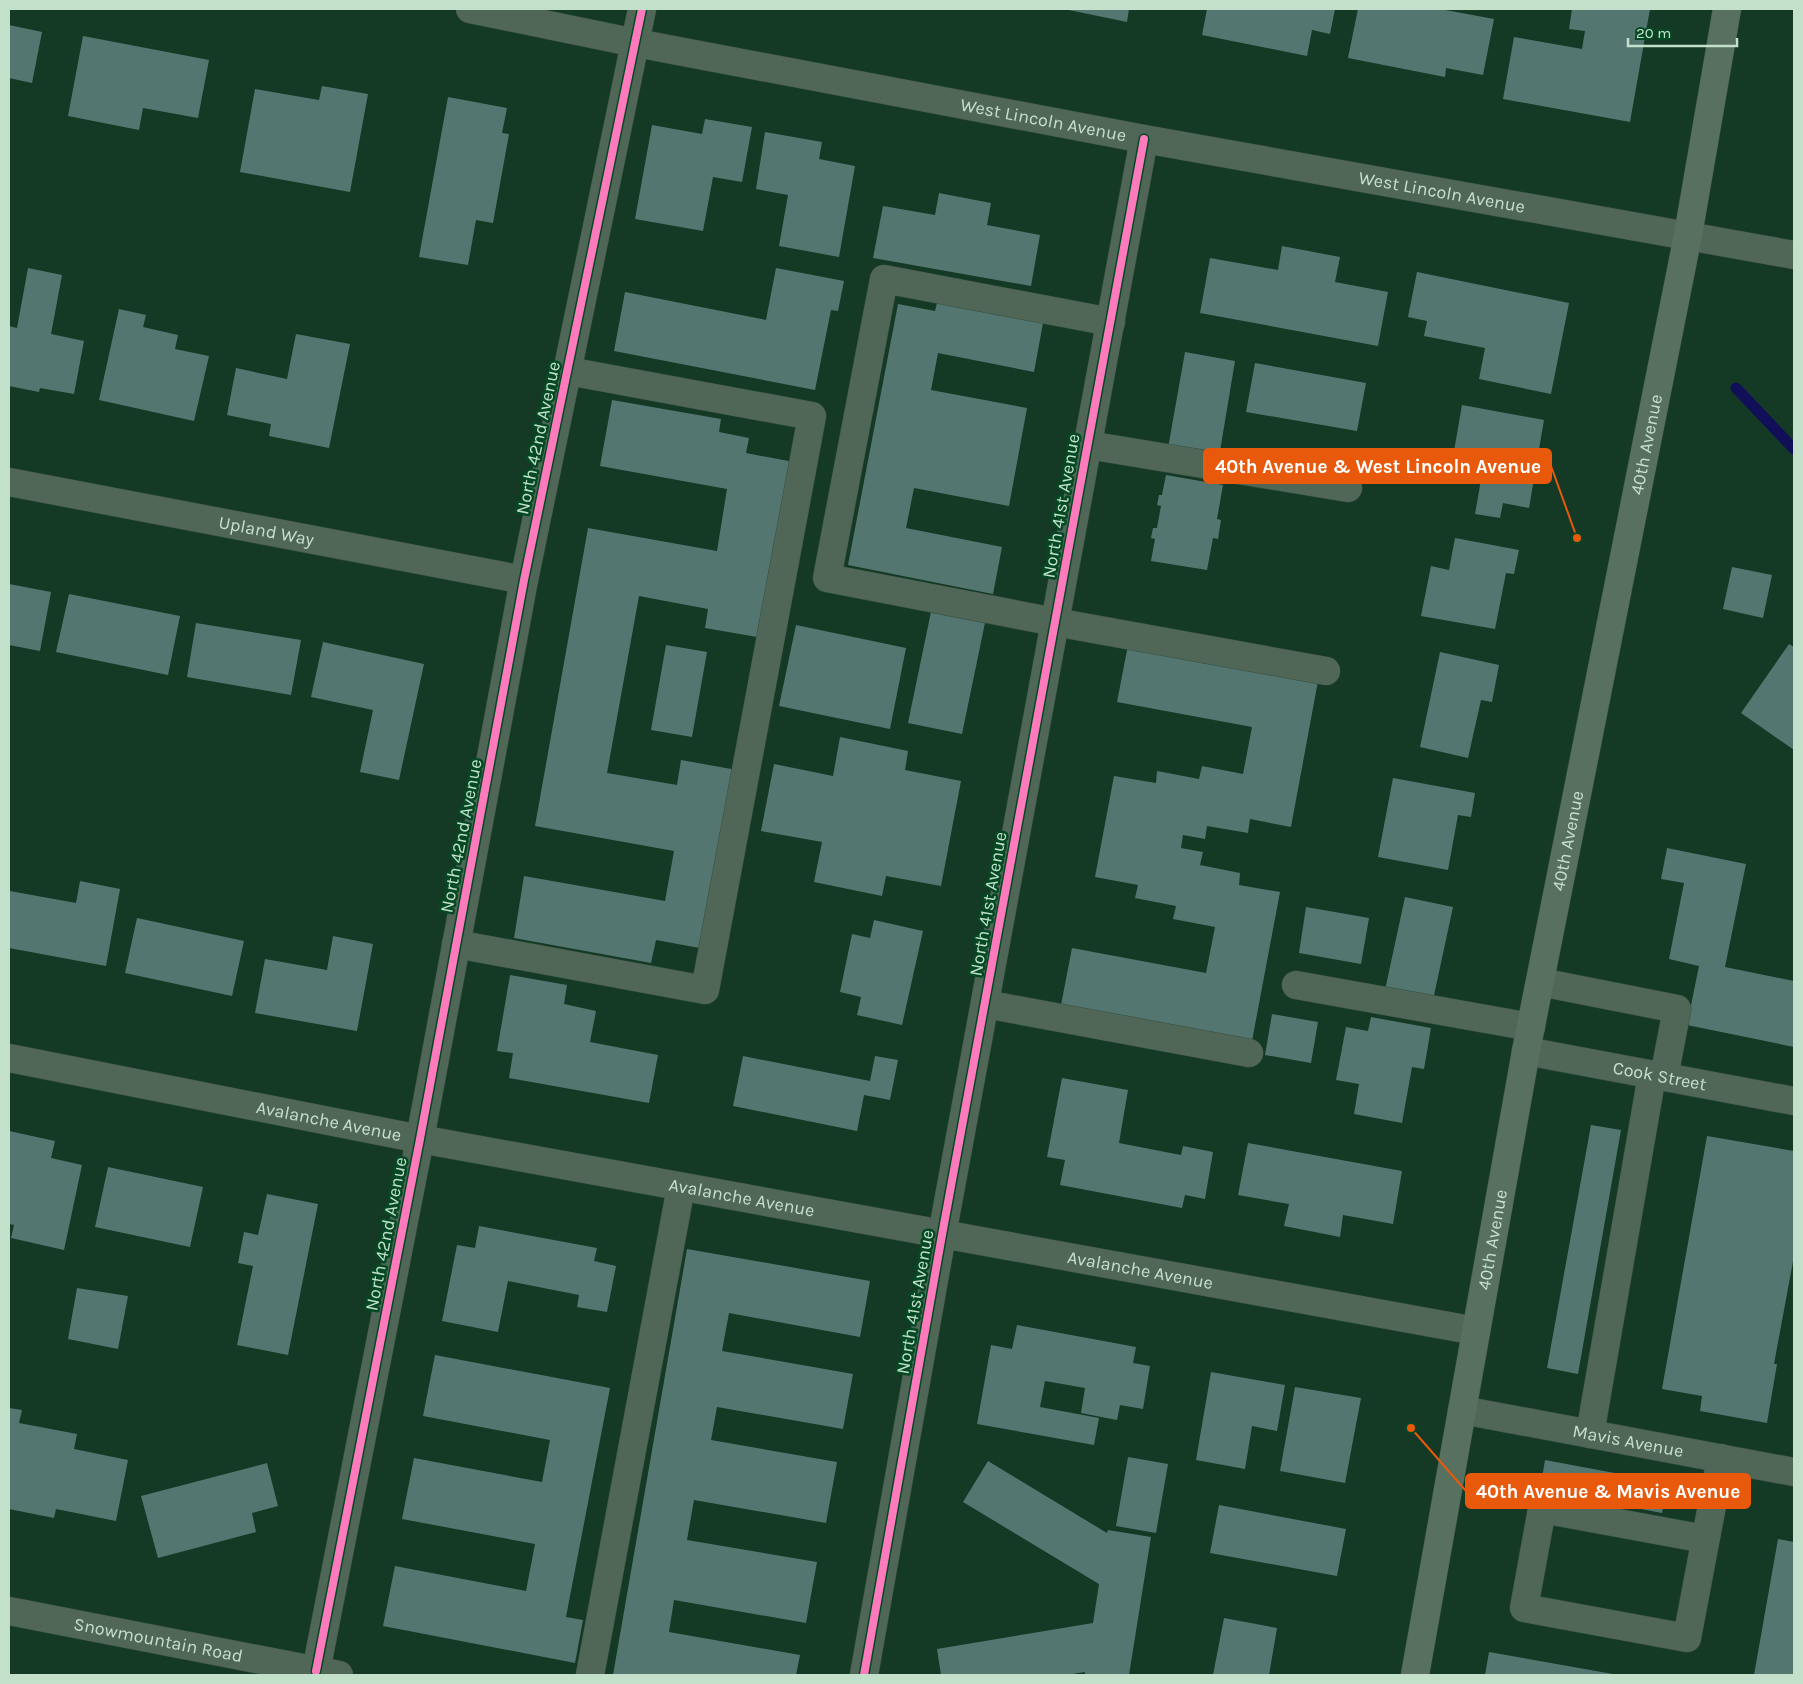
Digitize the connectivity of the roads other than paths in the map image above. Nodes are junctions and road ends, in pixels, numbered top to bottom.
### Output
1 (470, 9) edge
2 (642, 9) edge
3 (1727, 9) edge
4 (636, 43) junction
5 (1144, 139) junction
6 (1688, 235) junction
7 (1794, 255) edge
8 (1110, 322) junction
9 (568, 371) junction
10 (1088, 445) junction
11 (9, 482) edge
12 (1348, 488) dead end
13 (524, 580) junction
14 (1055, 622) junction
15 (1326, 670) dead end
16 (456, 944) junction
17 (1540, 982) junction
18 (1296, 985) dead end
19 (985, 1004) junction
20 (1529, 1039) junction
21 (1248, 1053) dead end
22 (9, 1058) edge
23 (1658, 1076) junction
24 (1794, 1101) edge
25 (420, 1139) junction
26 (681, 1187) junction
27 (942, 1235) junction
28 (1476, 1331) junction
29 (1462, 1410) junction
30 (1590, 1434) junction
31 (1721, 1458) junction
32 (1794, 1472) edge
33 (1705, 1539) junction
34 (9, 1611) edge
35 (328, 1673) edge
36 (590, 1675) edge
37 (864, 1675) edge
38 (1415, 1675) edge

1 - 4 street, West Lincoln Avenue
2 - 4 street, North 42nd Avenue
3 - 6 main road, 40th Avenue
4 - 5 street, West Lincoln Avenue
4 - 9 street, North 42nd Avenue
5 - 6 street, West Lincoln Avenue
5 - 8 street, North 41st Avenue
6 - 7 street, West Lincoln Avenue
6 - 17 main road, 40th Avenue
8 - 10 street, North 41st Avenue
8 - 14 street
9 - 13 street, North 42nd Avenue
9 - 16 street
10 - 12 street
10 - 14 street, North 41st Avenue
11 - 13 street, Upland Way
13 - 16 street, North 42nd Avenue
14 - 15 street
14 - 19 street, North 41st Avenue
16 - 25 street, North 42nd Avenue
17 - 20 main road, 40th Avenue
17 - 23 street
18 - 20 street, Cook Street
19 - 21 street
19 - 27 street, North 41st Avenue
20 - 23 street, Cook Street
20 - 28 main road, 40th Avenue
22 - 25 street, Avalanche Avenue
23 - 24 street, Cook Street
23 - 30 street
25 - 26 street, Avalanche Avenue
25 - 35 street, North 42nd Avenue
26 - 27 street, Avalanche Avenue
26 - 36 street
27 - 28 street, Avalanche Avenue
27 - 37 street, North 41st Avenue
28 - 29 main road, 40th Avenue
29 - 30 street, Mavis Avenue
29 - 38 main road, 40th Avenue
30 - 31 street, Mavis Avenue
31 - 32 street, Mavis Avenue
31 - 33 street
33 - 33 street
34 - 35 street, Snowmountain Road

